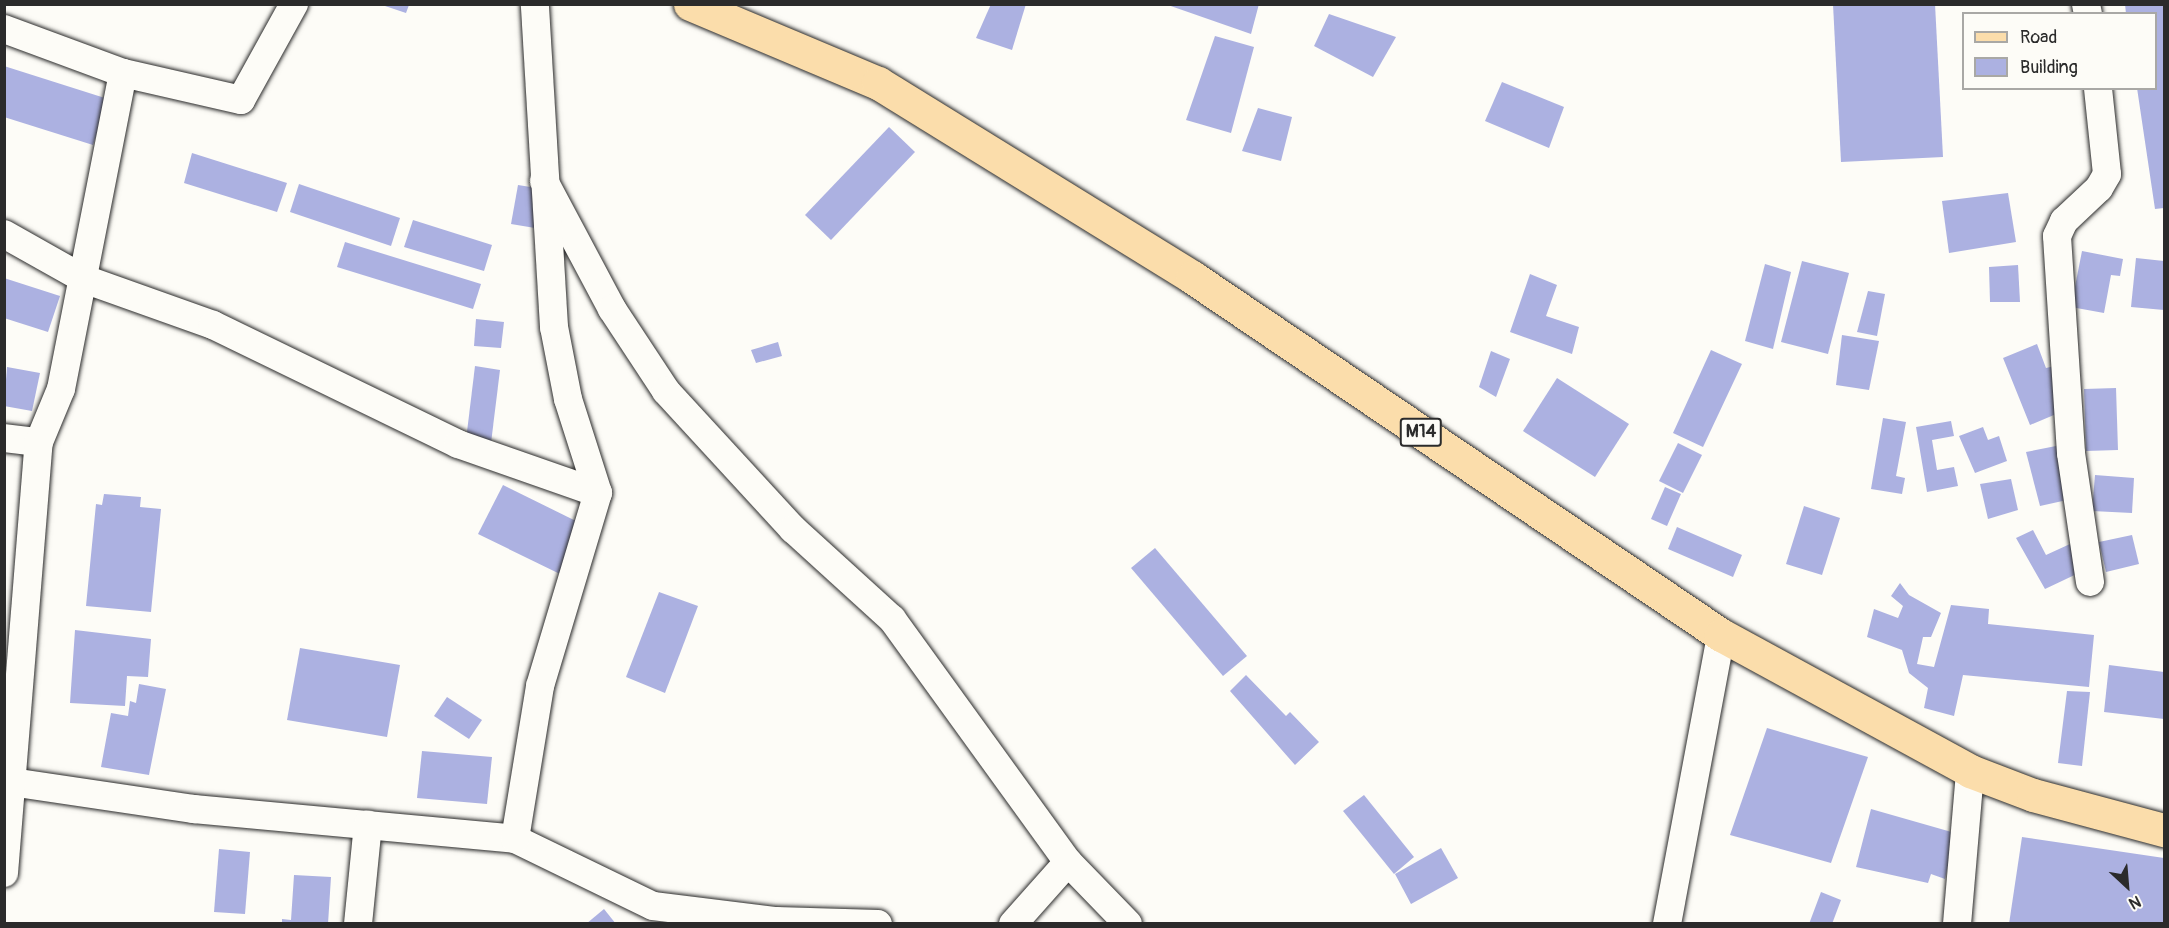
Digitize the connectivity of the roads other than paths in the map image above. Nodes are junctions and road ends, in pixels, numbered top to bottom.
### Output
1 (294, 4) edge
2 (535, 4) edge
3 (690, 4) edge
4 (4, 29) edge
5 (123, 74) junction
6 (2098, 90) edge
7 (544, 181) junction
8 (4, 234) edge
9 (84, 279) junction
10 (4, 438) edge
11 (39, 442) junction
12 (598, 493) junction
13 (2090, 582) dead end
14 (1721, 635) junction
15 (1970, 771) junction
16 (7, 782) edge
17 (368, 824) junction
18 (2164, 830) edge
19 (515, 838) junction
20 (1068, 862) junction
21 (4, 873) edge
22 (358, 924) edge
23 (878, 924) edge
24 (1013, 924) edge
25 (1128, 924) edge
26 (1667, 924) edge
27 (1957, 924) edge

1 - 5 street
2 - 7 street
3 - 14 main road, M14
4 - 5 street
5 - 9 street
6 - 13 street
7 - 12 street
7 - 20 street
8 - 9 street
9 - 11 street
9 - 12 street
10 - 11 street
11 - 16 street
12 - 19 street
14 - 15 main road, M14
14 - 26 street
15 - 18 main road, M14
15 - 27 street
16 - 17 street
16 - 21 street
17 - 19 street
17 - 22 street
19 - 23 street
20 - 24 street
20 - 25 street

